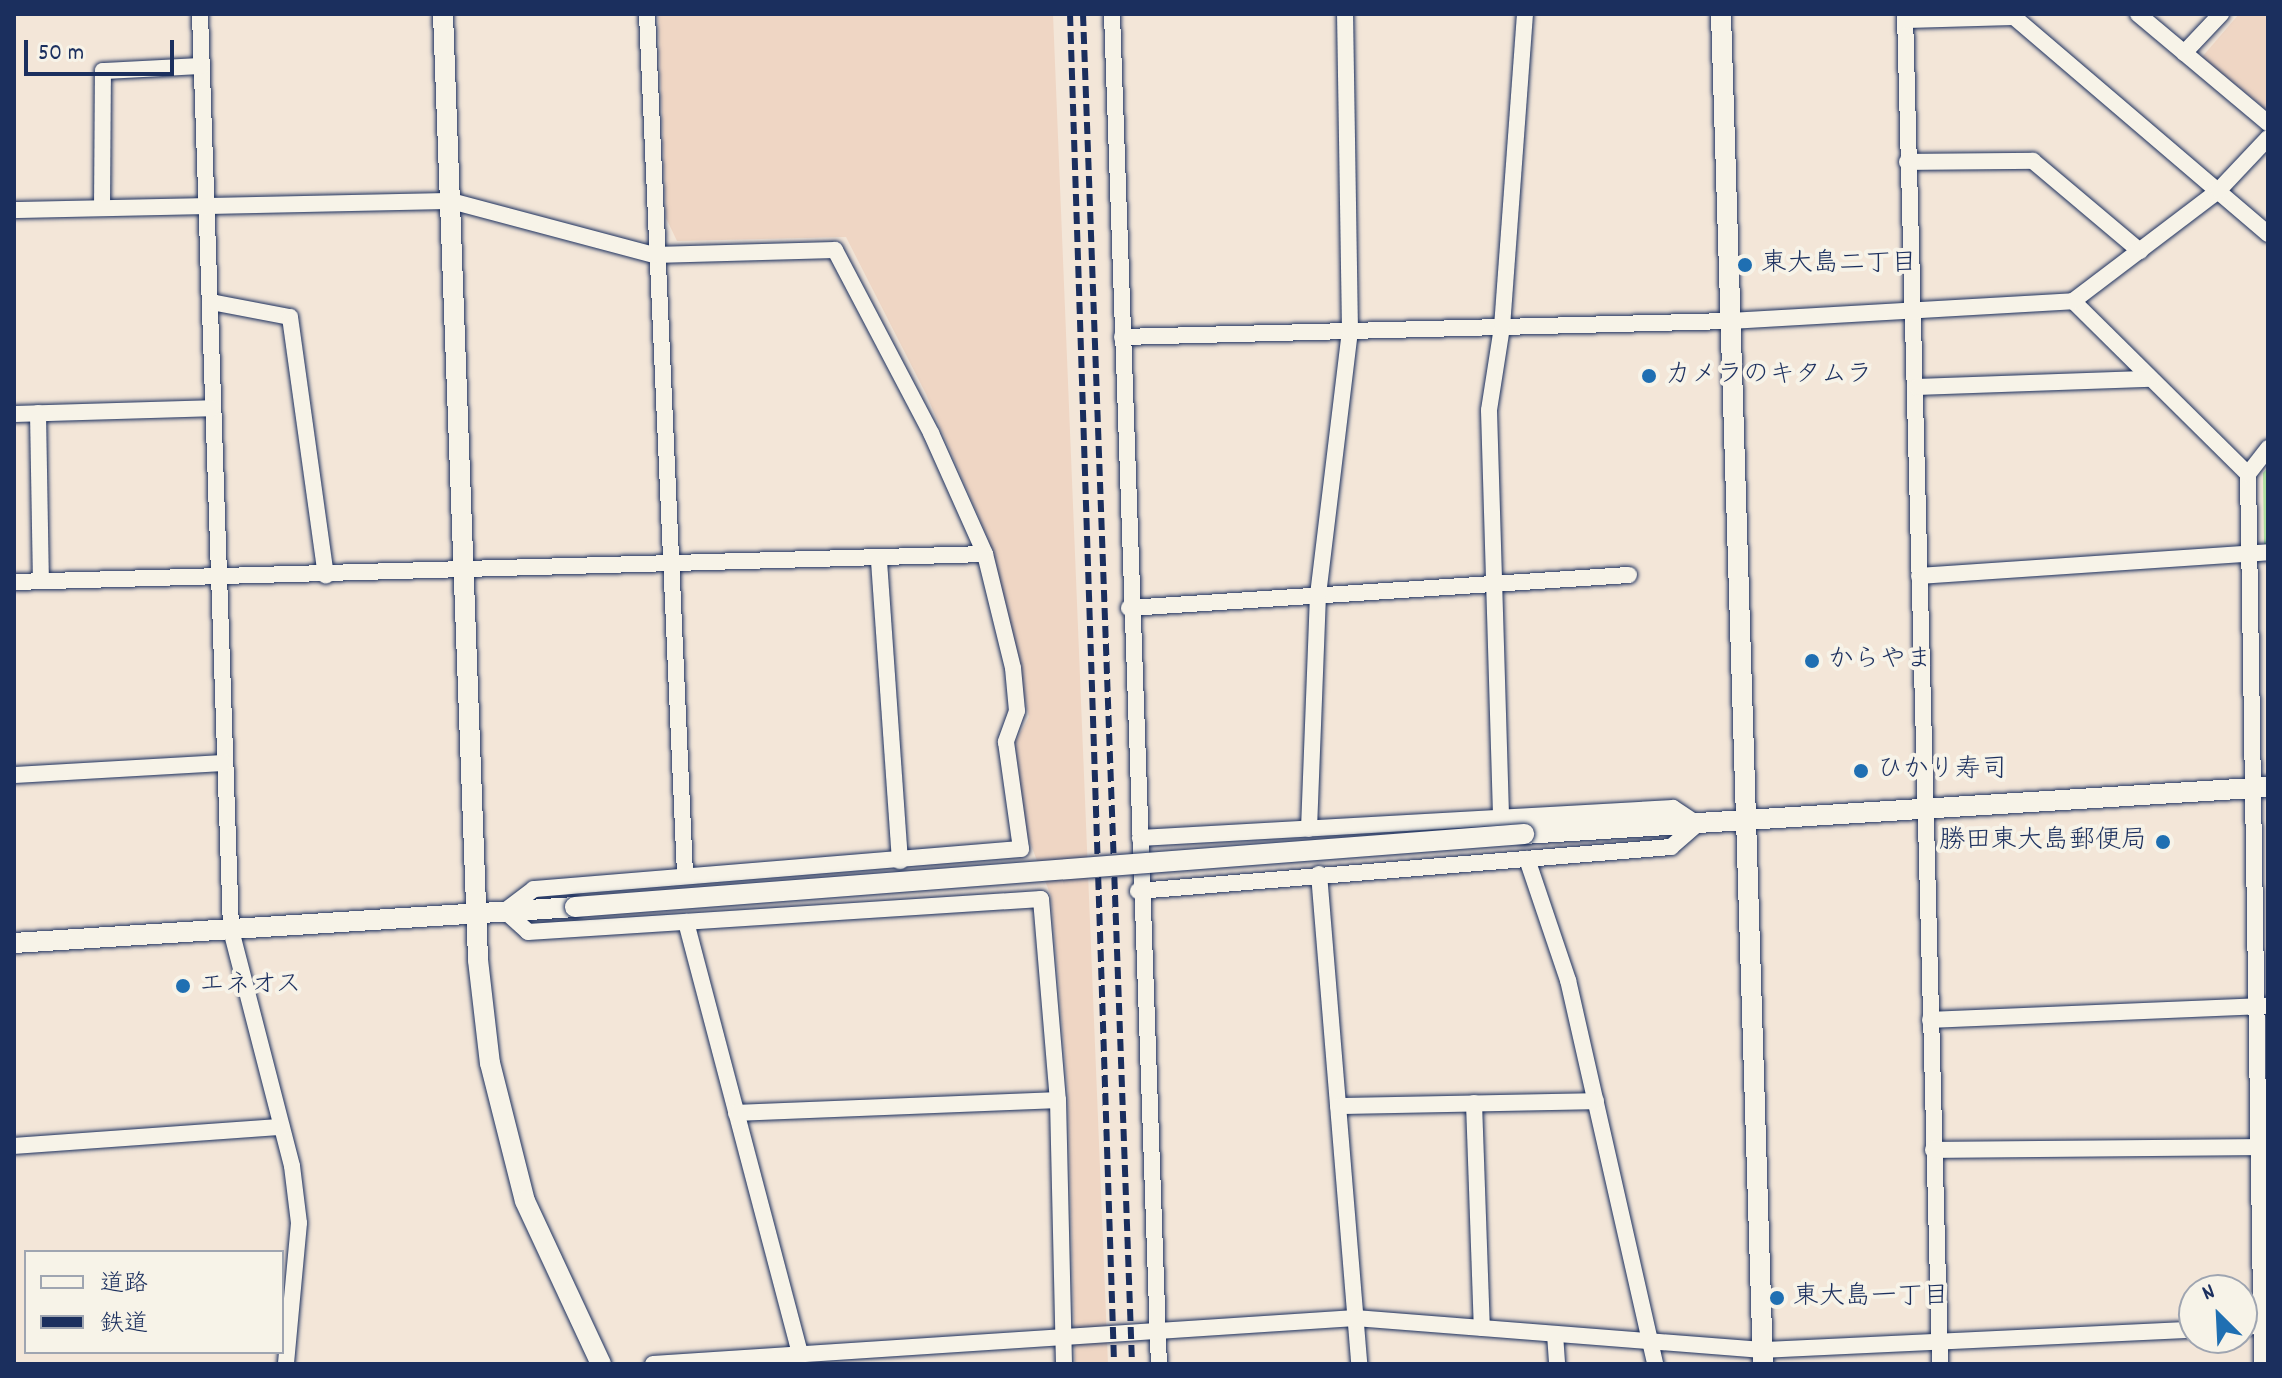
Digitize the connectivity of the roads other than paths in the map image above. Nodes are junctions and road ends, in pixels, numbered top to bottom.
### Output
1 (200, 14) edge
2 (443, 14) edge
3 (647, 14) edge
4 (1112, 14) edge
5 (1345, 14) edge
6 (1525, 14) edge
7 (1721, 14) edge
8 (2138, 14) edge
9 (2221, 14) edge
10 (1906, 17) edge
11 (2184, 53) junction
12 (202, 66) junction
13 (2268, 123) edge
14 (2268, 138) edge
15 (1907, 162) junction
16 (2219, 190) junction
17 (451, 201) junction
18 (207, 204) junction
19 (102, 207) junction
20 (14, 210) edge
21 (2268, 234) edge
22 (2140, 251) junction
23 (654, 255) junction
24 (2073, 301) junction
25 (211, 302) junction
26 (1914, 312) junction
27 (1729, 321) junction
28 (1502, 327) junction
29 (1350, 330) junction
30 (1122, 337) junction
31 (2150, 379) junction
32 (1917, 387) junction
33 (211, 408) junction
34 (38, 413) junction
35 (14, 414) edge
36 (2268, 448) edge
37 (2248, 474) junction
38 (2268, 552) edge
39 (2249, 553) junction
40 (985, 554) junction
41 (879, 561) junction
42 (668, 567) junction
43 (465, 572) junction
44 (1629, 575) dead end
45 (326, 576) junction
46 (1919, 576) junction
47 (220, 578) junction
48 (41, 581) junction
49 (14, 582) edge
50 (1493, 582) junction
51 (1318, 595) junction
52 (1129, 608) junction
53 (224, 763) junction
54 (14, 775) edge
55 (2260, 788) edge
56 (1923, 806) junction
57 (1501, 815) junction
58 (1745, 821) junction
59 (1697, 824) junction
60 (1309, 829) junction
61 (1140, 838) junction
62 (1527, 859) junction
63 (900, 861) junction
64 (1319, 874) junction
65 (685, 875) junction
66 (1138, 891) junction
67 (476, 911) junction
68 (505, 911) junction
69 (686, 922) junction
70 (231, 930) junction
71 (14, 943) edge
72 (2262, 1007) edge
73 (1930, 1020) junction
74 (1058, 1100) junction
75 (1596, 1101) junction
76 (1474, 1103) junction
77 (1338, 1106) junction
78 (736, 1113) junction
79 (281, 1127) junction
80 (14, 1146) edge
81 (2258, 1147) junction
82 (1933, 1150) junction
83 (1355, 1318) junction
84 (2265, 1326) edge
85 (1482, 1328) junction
86 (2178, 1331) edge
87 (1555, 1334) junction
88 (1064, 1335) junction
89 (1158, 1335) junction
90 (1654, 1342) junction
91 (1940, 1343) junction
92 (800, 1354) junction
93 (1763, 1357) edge
94 (286, 1364) edge
95 (601, 1364) edge
96 (653, 1364) edge
97 (1064, 1364) edge
98 (1159, 1364) edge
99 (1359, 1364) edge
100 (1557, 1364) edge
101 (1655, 1364) edge
102 (1940, 1364) edge
103 (2262, 1364) edge

1 - 12 street
2 - 17 street
3 - 23 street
4 - 30 street
5 - 29 street
6 - 28 street
7 - 27 street
8 - 11 street
9 - 11 street
10 - 15 street
10 - 16 street
11 - 13 street
12 - 18 street
12 - 19 street
14 - 16 street
15 - 22 street
15 - 26 street
16 - 21 street
16 - 22 street
17 - 18 street
17 - 23 street
17 - 43 street
18 - 19 street
18 - 25 street
19 - 20 street
22 - 24 street
23 - 40 street
23 - 42 street
24 - 26 street
24 - 31 street
25 - 33 street
25 - 45 street
26 - 27 street
26 - 32 street
27 - 28 street
27 - 58 street
28 - 29 street
28 - 50 street
29 - 30 street
29 - 51 street
30 - 52 street
31 - 32 street
31 - 37 street
32 - 46 street
33 - 34 street
33 - 47 street
34 - 35 street
34 - 48 street
36 - 37 street
37 - 39 street
38 - 39 street
39 - 46 street
39 - 55 street
40 - 41 street
40 - 63 street
41 - 42 street
41 - 63 street
42 - 43 street
42 - 65 street
43 - 45 street
43 - 67 street
44 - 50 street
45 - 47 street
46 - 56 street
47 - 48 street
47 - 53 street
48 - 49 street
50 - 51 street
50 - 57 street
51 - 52 street
51 - 60 street
52 - 61 street
53 - 54 street
53 - 70 street
55 - 56 street
55 - 72 street
56 - 58 street
56 - 73 street
57 - 59 street
57 - 60 street
58 - 59 street
58 - 93 street
59 - 62 street
59 - 68 street, bridge
60 - 61 street
61 - 66 street
62 - 64 street
62 - 75 street
63 - 65 street
64 - 66 street
64 - 77 street
65 - 68 street
66 - 89 street
67 - 68 street
67 - 70 street
67 - 95 street
68 - 69 street
69 - 74 street
69 - 78 street
70 - 71 street
70 - 79 street
72 - 73 street
72 - 81 street
73 - 82 street
74 - 78 street
74 - 88 street
75 - 76 street
75 - 90 street
76 - 77 street
76 - 85 street
77 - 83 street
78 - 92 street
79 - 80 street
79 - 94 street
81 - 82 street
81 - 84 street
82 - 91 street
83 - 85 street
83 - 89 street
83 - 99 street
84 - 103 street
85 - 87 street
86 - 91 street
87 - 90 street
87 - 100 street
88 - 89 street
88 - 92 street
88 - 97 street
89 - 98 street
90 - 93 street
90 - 101 street
91 - 93 street
91 - 102 street
92 - 96 street

